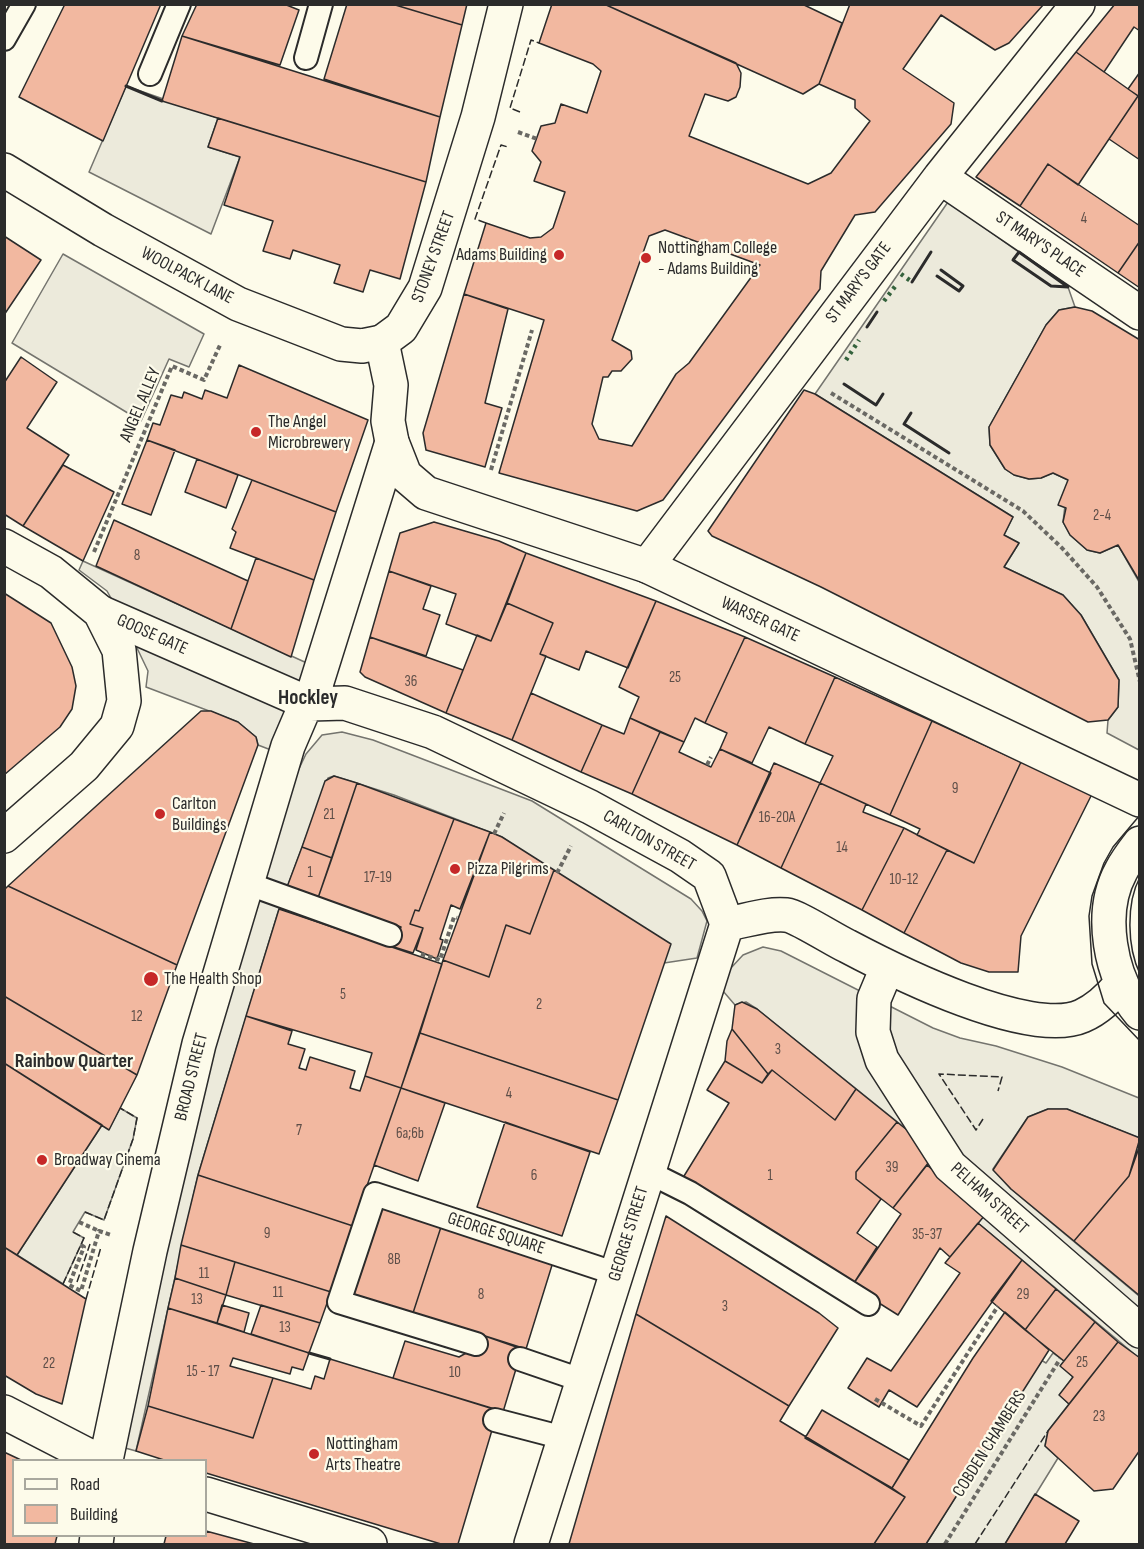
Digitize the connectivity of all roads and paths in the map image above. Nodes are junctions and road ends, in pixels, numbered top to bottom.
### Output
1 (24, 4) edge
2 (179, 4) edge
3 (321, 4) edge
4 (506, 4) edge
5 (1078, 4) edge
6 (4, 39) edge
7 (306, 58) dead end
8 (150, 74) dead end
9 (509, 128) dead end
10 (537, 139) dead end
11 (4, 170) edge
12 (940, 177) junction
13 (238, 304) junction
14 (1140, 313) edge
15 (532, 330) dead end
16 (382, 342) junction
17 (794, 368) junction
18 (392, 442) junction
19 (476, 510) junction
20 (4, 546) edge
21 (93, 554) dead end
22 (647, 566) junction
23 (100, 612) junction
24 (1140, 682) edge
25 (310, 704) junction
26 (711, 757) dead end
27 (707, 765) dead end
28 (1140, 800) edge
29 (4, 836) edge
30 (1140, 843) edge
31 (246, 883) junction
32 (457, 918) dead end
33 (728, 924) junction
34 (390, 935) dead end
35 (418, 952) dead end
36 (887, 968) junction
37 (1120, 985) junction
38 (1140, 1013) edge
39 (648, 1172) junction
40 (79, 1222) dead end
41 (99, 1231) junction
42 (81, 1245) dead end
43 (150, 1251) junction
44 (617, 1274) junction
45 (868, 1304) dead end
46 (998, 1306) dead end
47 (1140, 1331) edge
48 (476, 1344) dead end
49 (520, 1359) dead end
50 (1060, 1359) dead end
51 (584, 1381) junction
52 (875, 1399) dead end
53 (4, 1412) edge
54 (495, 1420) dead end
55 (564, 1438) junction
56 (94, 1459) edge
57 (106, 1459) edge
58 (207, 1494) edge
59 (351, 1542) edge
60 (531, 1545) edge
61 (945, 1545) edge

1 - 6 lane
2 - 8 lane
3 - 7 lane
4 - 16 street, STONEY STREET
5 - 12 street, ST MARY'S GATE
9 - 10 path
11 - 13 street, WOOLPACK LANE
12 - 14 street, ST MARY'S PLACE
12 - 17 street, ST MARY'S GATE
13 - 16 street, WOOLPACK LANE
13 - 21 path, ANGEL ALLEY
15 - 19 path
16 - 18 street
17 - 22 street, ST MARY'S GATE
17 - 24 path
18 - 19 street, WARSER GATE
18 - 25 street
19 - 22 street, WARSER GATE
20 - 23 street, GOOSE GATE
22 - 28 street, WARSER GATE
23 - 25 street, GOOSE GATE
23 - 29 street
25 - 31 street, BROAD STREET
25 - 33 street, CARLTON STREET
26 - 27 path
30 - 37 street
31 - 34 lane
31 - 43 street, BROAD STREET
32 - 35 path
33 - 36 street
33 - 39 street, GEORGE STREET
36 - 37 street
36 - 47 street, PELHAM STREET
37 - 38 street
39 - 44 street, GEORGE STREET
39 - 45 lane
40 - 41 path
41 - 42 path
41 - 43 path
43 - 57 street, BROAD STREET
44 - 48 lane, GEORGE SQUARE
44 - 51 street, GEORGE STREET
46 - 52 path
49 - 51 lane
50 - 61 path, COBDEN CHAMBERS
51 - 55 street, GEORGE STREET
53 - 56 street
54 - 55 lane
55 - 60 street, GEORGE STREET
58 - 59 street

